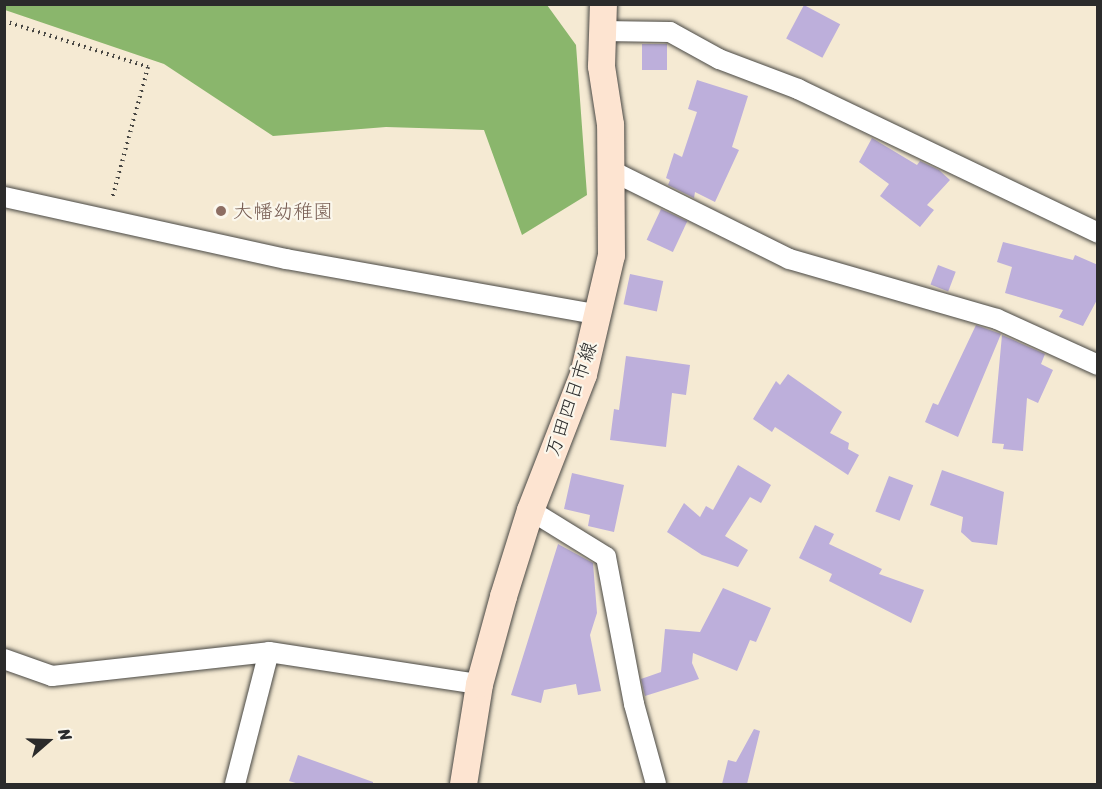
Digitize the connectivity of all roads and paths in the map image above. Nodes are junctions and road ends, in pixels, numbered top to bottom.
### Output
1 (603, 4) edge
2 (4, 21) edge
3 (602, 32) junction
4 (612, 171) junction
5 (4, 197) edge
6 (107, 219) junction
7 (1098, 233) edge
8 (599, 315) junction
9 (1098, 365) edge
10 (530, 510) junction
11 (268, 652) junction
12 (4, 659) edge
13 (479, 684) junction
14 (235, 784) edge
15 (463, 784) edge
16 (656, 784) edge

1 - 3 main road, 万田四日市線
2 - 6 path
3 - 4 main road, 万田四日市線
3 - 7 street
4 - 8 main road, 万田四日市線
4 - 9 street
5 - 6 street
6 - 8 street
8 - 10 main road, 万田四日市線
10 - 13 main road, 万田四日市線
10 - 16 street
11 - 12 street
11 - 13 street
11 - 14 street
13 - 15 main road, 万田四日市線

